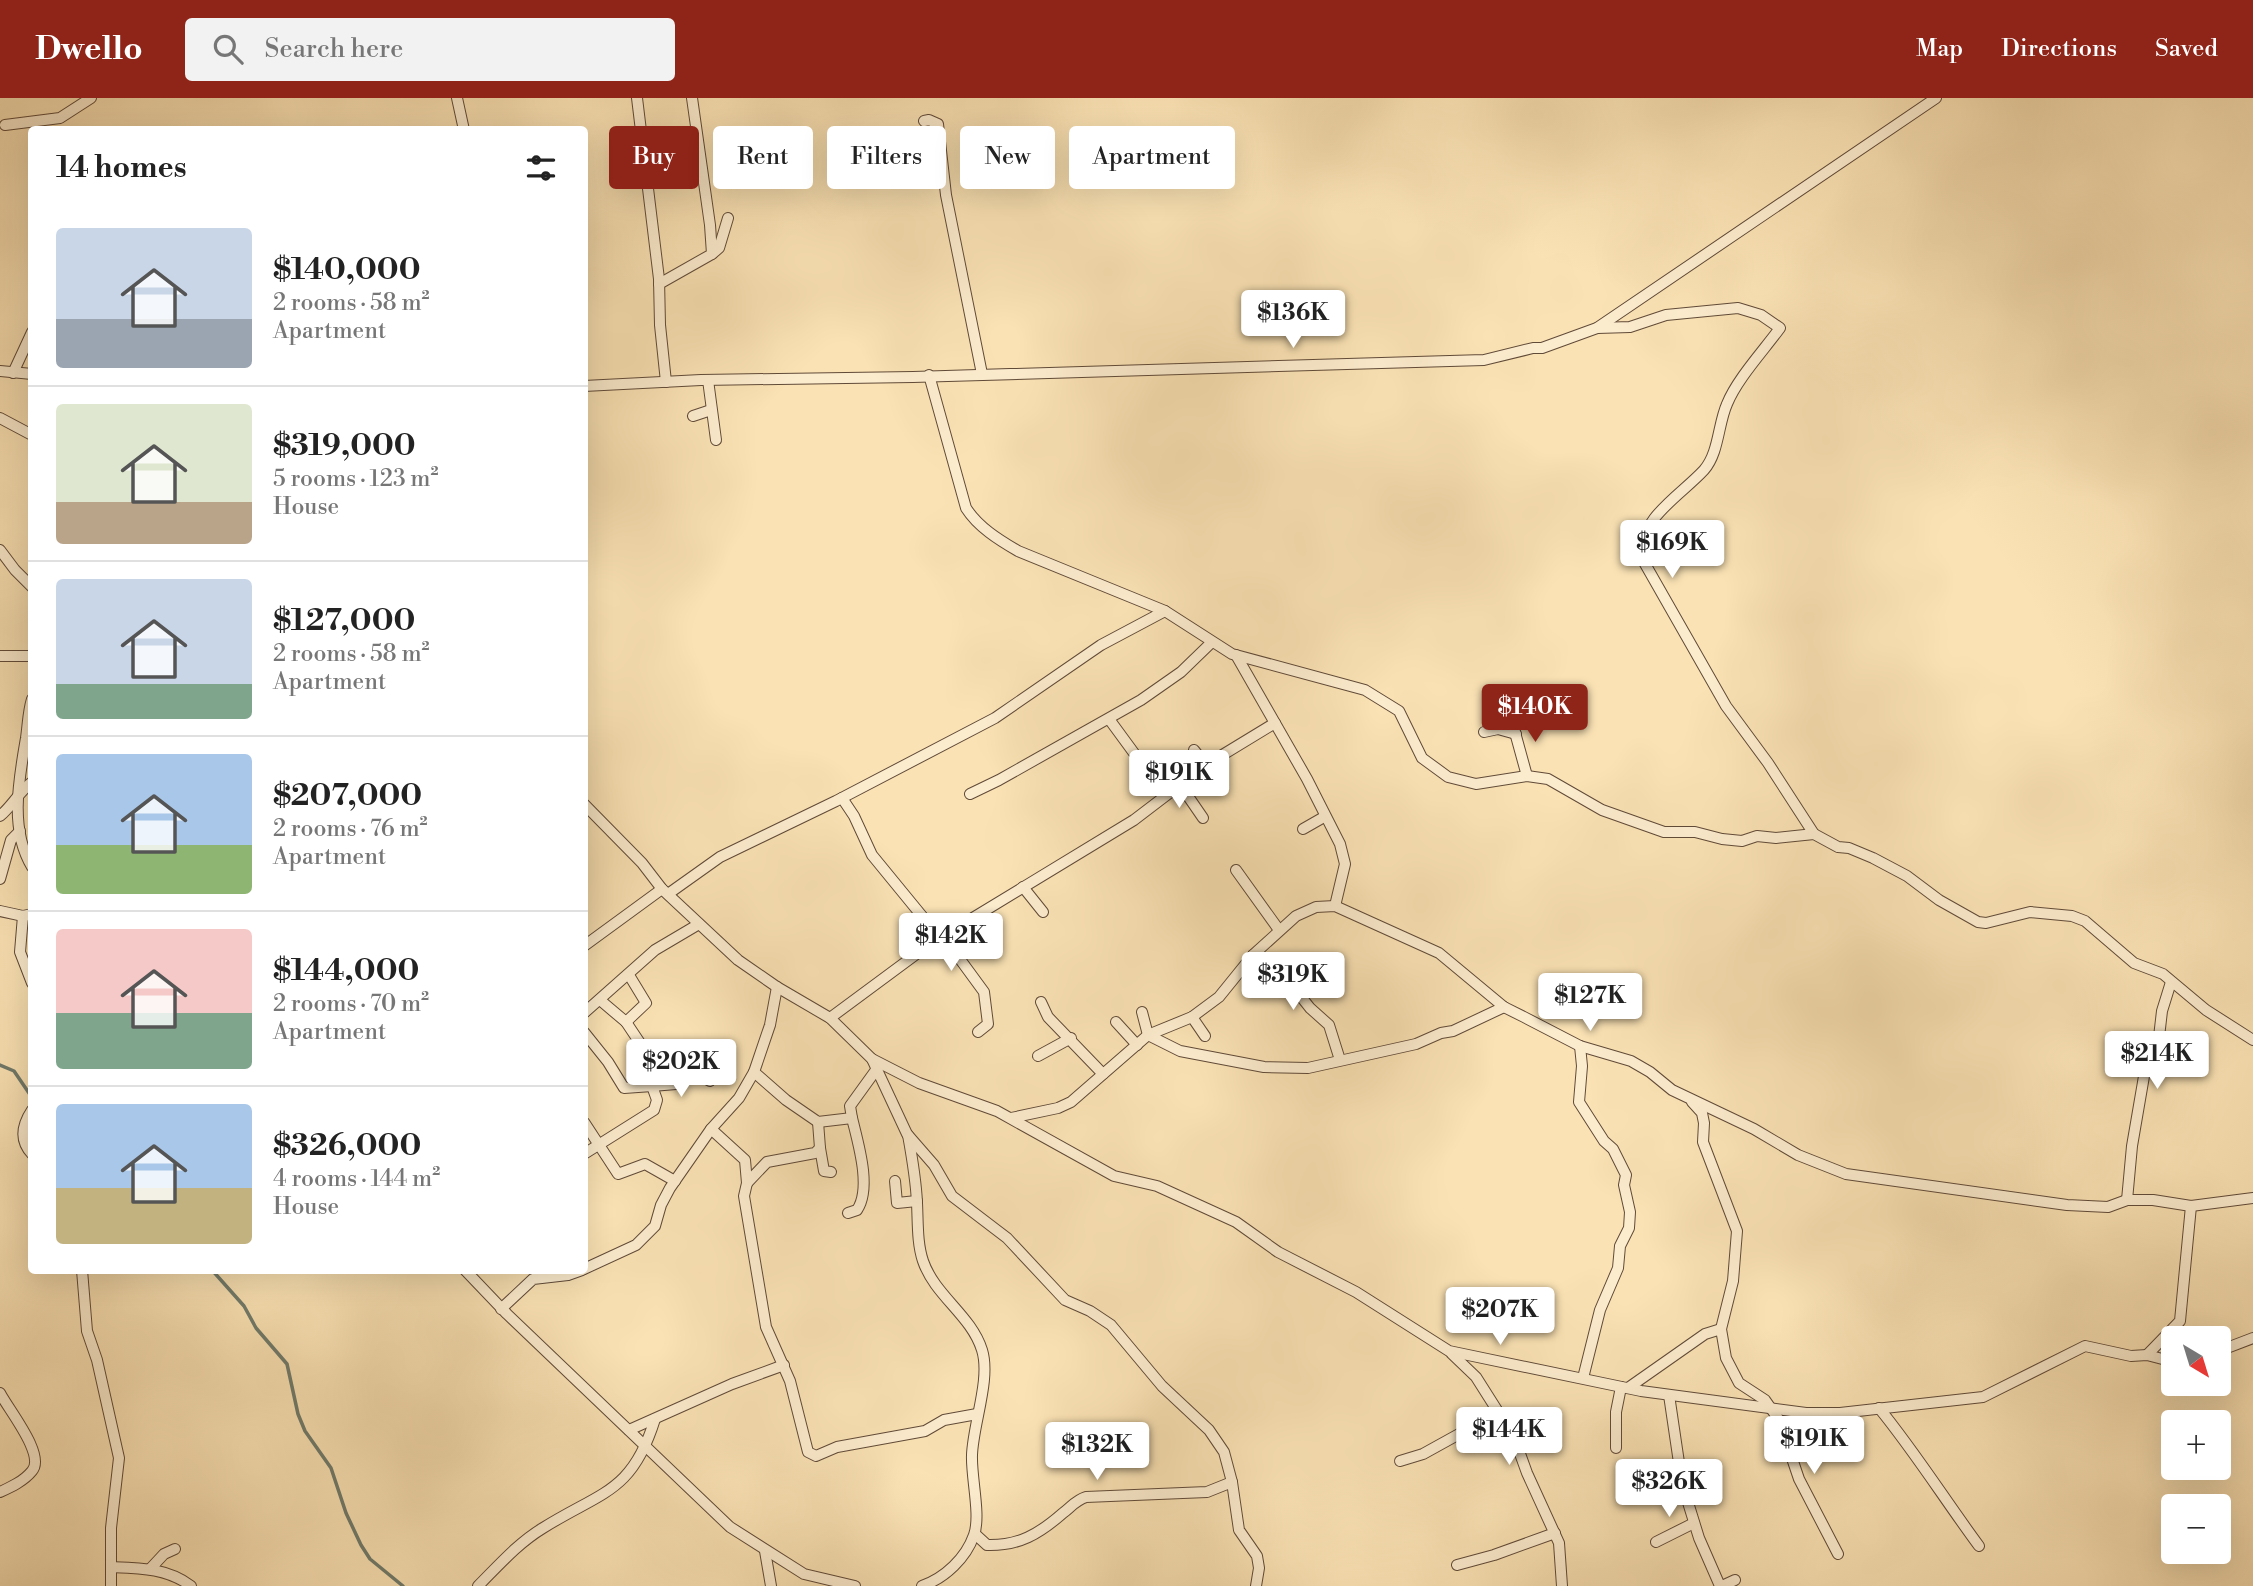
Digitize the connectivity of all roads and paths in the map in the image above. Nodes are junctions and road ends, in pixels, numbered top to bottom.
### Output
1 (91, 98) edge
2 (457, 98) edge
3 (637, 98) edge
4 (692, 98) edge
5 (1936, 98) edge
6 (924, 121) dead end
7 (5, 125) dead end
8 (463, 126) edge
9 (728, 218) dead end
10 (712, 254) junction
11 (659, 284) junction
12 (1597, 328) junction
13 (28, 341) edge
14 (0, 372) edge
15 (13, 373) junction
16 (28, 374) edge
17 (982, 374) junction
18 (929, 375) junction
19 (708, 380) junction
20 (666, 382) junction
21 (588, 386) edge
22 (712, 410) junction
23 (693, 416) dead end
24 (0, 418) edge
25 (28, 433) edge
26 (716, 440) dead end
27 (0, 550) edge
28 (28, 583) edge
29 (1165, 611) junction
30 (1212, 642) junction
31 (1236, 655) junction
32 (1, 656) edge
33 (28, 656) edge
34 (1528, 702) dead end
35 (1109, 719) junction
36 (1275, 723) junction
37 (1484, 732) dead end
38 (1516, 734) junction
39 (28, 739) edge
40 (1195, 750) dead end
41 (1142, 764) dead end
42 (1206, 765) junction
43 (1527, 776) junction
44 (28, 785) edge
45 (1181, 786) junction
46 (17, 794) junction
47 (970, 794) dead end
48 (842, 798) junction
49 (588, 807) edge
50 (0, 816) edge
51 (1203, 817) dead end
52 (1324, 817) junction
53 (1303, 829) dead end
54 (20, 831) junction
55 (1814, 834) junction
56 (28, 861) edge
57 (1236, 870) dead end
58 (0, 879) edge
59 (1023, 887) junction
60 (665, 892) junction
61 (1335, 906) junction
62 (0, 911) edge
63 (1043, 912) dead end
64 (27, 915) edge
65 (699, 924) junction
66 (1279, 930) junction
67 (942, 937) junction
68 (588, 943) edge
69 (1252, 955) junction
70 (28, 973) edge
71 (629, 975) junction
72 (2171, 982) junction
73 (776, 987) junction
74 (600, 1000) junction
75 (1041, 1002) dead end
76 (1504, 1006) junction
77 (588, 1010) edge
78 (1142, 1012) dead end
79 (1192, 1017) junction
80 (830, 1018) junction
81 (626, 1022) junction
82 (1116, 1022) dead end
83 (978, 1032) dead end
84 (1148, 1035) junction
85 (1205, 1036) dead end
86 (588, 1037) edge
87 (1070, 1038) junction
88 (2253, 1040) edge
89 (1137, 1045) junction
90 (1580, 1046) junction
91 (1038, 1056) dead end
92 (872, 1059) junction
93 (1340, 1060) junction
94 (876, 1070) junction
95 (754, 1072) junction
96 (1104, 1074) junction
97 (710, 1082) dead end
98 (654, 1086) junction
99 (1689, 1098) junction
100 (28, 1116) edge
101 (852, 1118) junction
102 (1011, 1118) junction
103 (817, 1122) junction
104 (588, 1128) edge
105 (711, 1129) junction
106 (907, 1134) junction
107 (600, 1145) junction
108 (820, 1148) junction
109 (28, 1150) edge
110 (588, 1152) edge
111 (831, 1172) dead end
112 (674, 1181) junction
113 (895, 1181) dead end
114 (747, 1183) junction
115 (2253, 1198) edge
116 (2127, 1200) junction
117 (917, 1201) junction
118 (2191, 1206) junction
119 (848, 1213) dead end
120 (588, 1268) edge
121 (82, 1274) edge
122 (469, 1274) edge
123 (571, 1274) edge
124 (501, 1309) junction
125 (1721, 1329) junction
126 (2253, 1339) edge
127 (2231, 1347) edge
128 (1449, 1351) junction
129 (2147, 1355) junction
130 (2161, 1359) edge
131 (784, 1365) junction
132 (1583, 1378) junction
133 (1625, 1388) junction
134 (0, 1393) edge
135 (1669, 1395) junction
136 (1879, 1408) junction
137 (1772, 1409) junction
138 (1499, 1412) junction
139 (977, 1413) junction
140 (655, 1419) junction
141 (629, 1430) junction
142 (646, 1447) junction
143 (1616, 1448) dead end
144 (1400, 1461) dead end
145 (1232, 1482) junction
146 (0, 1492) edge
147 (1694, 1522) junction
148 (1555, 1533) junction
149 (975, 1534) junction
150 (1656, 1542) dead end
151 (1979, 1546) dead end
152 (175, 1549) dead end
153 (765, 1550) junction
154 (1838, 1554) dead end
155 (1457, 1565) dead end
156 (111, 1567) junction
157 (150, 1569) junction
158 (1735, 1580) dead end
159 (111, 1586) edge
160 (191, 1586) edge
161 (478, 1586) edge
162 (771, 1586) edge
163 (855, 1586) edge
164 (922, 1586) edge
165 (1256, 1586) edge
166 (1562, 1586) edge
167 (1721, 1586) edge

1 - 7 street
2 - 8 street
3 - 11 street
4 - 10 street
5 - 12 street
6 - 17 street
9 - 10 street
10 - 11 street
11 - 20 street
12 - 17 street
12 - 55 street
13 - 15 street
14 - 15 street
15 - 16 street
17 - 18 street
18 - 19 street
18 - 29 street
19 - 20 street
19 - 22 street
20 - 21 street
22 - 23 street
22 - 26 street
24 - 25 street
27 - 28 street
29 - 30 street
29 - 48 street
30 - 31 street
30 - 35 street
31 - 36 street
31 - 43 street
32 - 33 street
34 - 38 street
35 - 41 street
35 - 47 street
36 - 42 street
36 - 52 street
37 - 38 street
38 - 43 street
39 - 46 street
40 - 42 street
42 - 45 street
43 - 55 street
44 - 46 street
45 - 51 street
45 - 59 street
46 - 50 street
46 - 54 street
48 - 60 street
48 - 67 street
49 - 60 street
52 - 53 street
52 - 61 street
54 - 56 street
54 - 58 street
55 - 72 street
57 - 66 street
59 - 63 street
59 - 67 street
60 - 65 street
60 - 68 street
61 - 66 street
61 - 76 street
62 - 64 street
64 - 70 street
65 - 71 street
65 - 73 street
66 - 69 street
67 - 80 street
67 - 83 street
69 - 79 street
69 - 93 street
71 - 74 street
71 - 81 street
72 - 88 street
72 - 116 street
73 - 80 street
73 - 95 street
74 - 77 street
74 - 81 street
75 - 87 street
76 - 90 street
76 - 93 street
78 - 84 street
79 - 84 street
79 - 85 street
80 - 92 street
81 - 98 street
82 - 89 street
84 - 89 street
84 - 93 street
86 - 98 street
87 - 91 street
87 - 96 street
89 - 96 street
90 - 99 street
90 - 132 street
92 - 94 street
92 - 102 street
94 - 101 street
94 - 106 street
95 - 103 street
95 - 105 street
96 - 102 street
97 - 98 street
98 - 107 street
99 - 116 street
99 - 125 street
100 - 109 street
101 - 103 street
101 - 119 street
102 - 128 street
103 - 108 street
104 - 107 street
105 - 112 street
105 - 114 street
106 - 117 street
106 - 145 street
107 - 110 street
107 - 112 street
108 - 111 street
108 - 114 street
112 - 120 street
113 - 117 street
114 - 131 street
115 - 118 street
116 - 118 street
117 - 139 street
118 - 129 street
121 - 156 street
122 - 124 street
123 - 124 street
124 - 141 street
125 - 133 street
125 - 137 street
126 - 127 street
128 - 132 street
128 - 138 street
129 - 130 street
129 - 136 street
131 - 139 street
131 - 140 street
132 - 133 street
133 - 135 street
133 - 143 street
134 - 146 street
135 - 137 street
135 - 147 street
136 - 137 street
136 - 151 street
137 - 154 street
138 - 144 street
138 - 148 street
139 - 149 street
140 - 141 street
140 - 142 street
141 - 142 street
142 - 153 street
142 - 161 street
145 - 149 street
145 - 165 street
147 - 150 street
147 - 167 street
148 - 155 street
148 - 166 street
149 - 164 street
152 - 157 street
153 - 162 street
153 - 163 street
156 - 157 street
156 - 159 street
157 - 160 street
158 - 167 street

